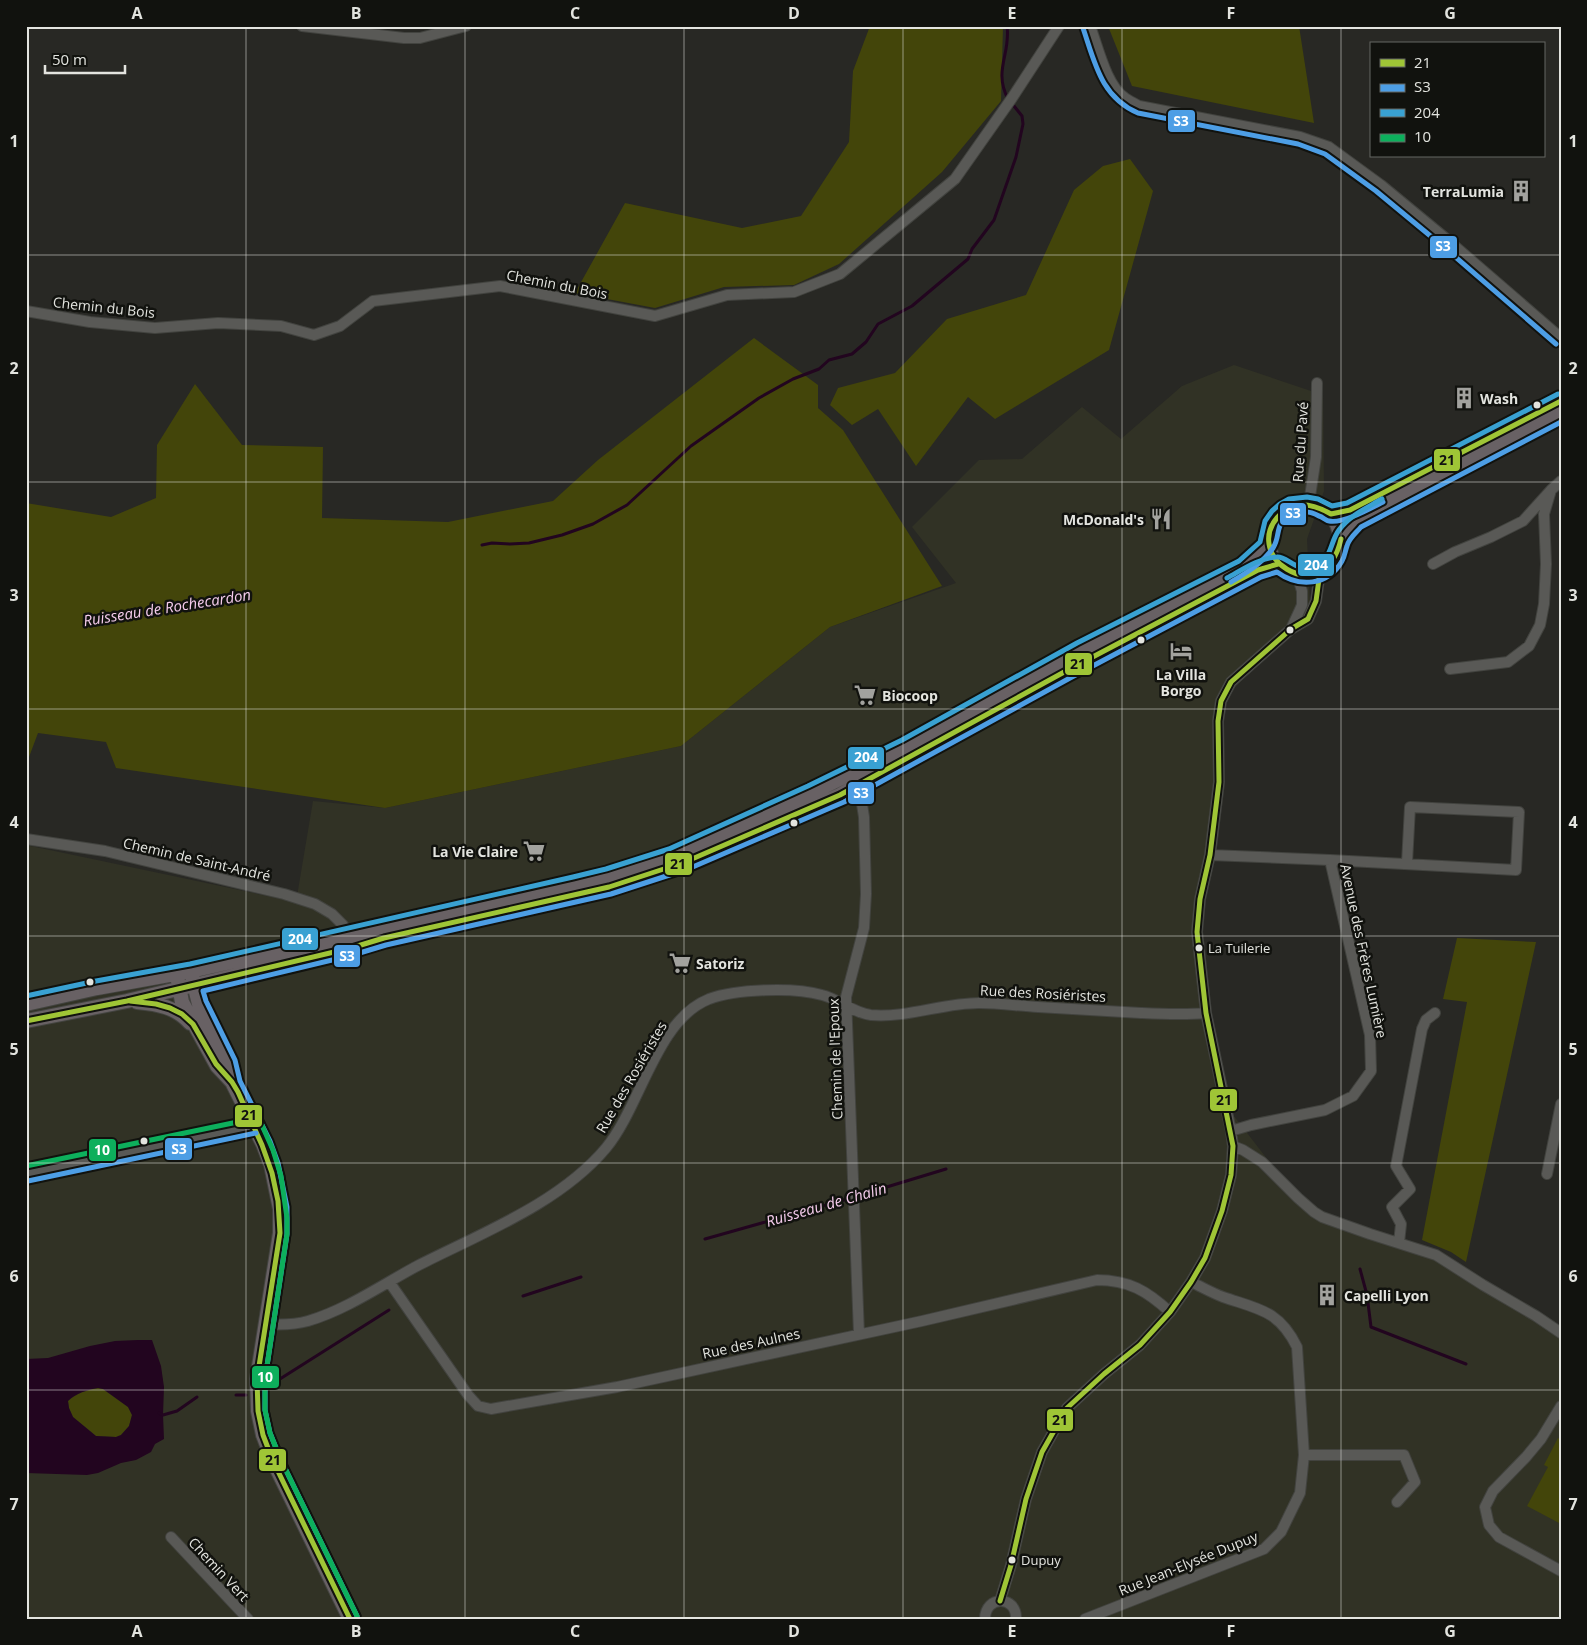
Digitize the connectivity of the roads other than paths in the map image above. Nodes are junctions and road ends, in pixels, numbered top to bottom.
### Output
1 (302, 26) edge
2 (466, 26) edge
3 (1060, 26) edge
4 (1090, 26) edge
5 (26, 311) edge
6 (1561, 338) edge
7 (1317, 383) dead end
8 (1561, 401) edge
9 (1561, 413) edge
10 (1561, 481) edge
11 (1551, 490) junction
12 (1309, 503) junction
13 (1331, 514) junction
14 (1341, 539) junction
15 (1268, 542) junction
16 (1278, 564) junction
17 (1433, 564) dead end
18 (1320, 572) junction
19 (1297, 575) junction
20 (1291, 629) junction
21 (1450, 669) dead end
22 (856, 771) junction
23 (859, 786) junction
24 (26, 839) edge
25 (1210, 855) junction
26 (1330, 860) junction
27 (1407, 863) junction
28 (348, 941) junction
29 (191, 971) junction
30 (176, 973) junction
31 (194, 986) junction
32 (174, 990) junction
33 (127, 1001) junction
34 (26, 1004) edge
35 (847, 1007) junction
36 (1206, 1013) junction
37 (1435, 1013) dead end
38 (26, 1021) edge
39 (198, 1032) junction
40 (233, 1084) junction
41 (1561, 1104) edge
42 (254, 1126) junction
43 (1231, 1131) junction
44 (1233, 1146) junction
45 (26, 1174) edge
46 (1548, 1174) dead end
47 (1399, 1243) junction
48 (1191, 1282) junction
49 (390, 1283) junction
50 (1170, 1312) junction
51 (265, 1324) junction
52 (1561, 1333) edge
53 (859, 1334) junction
54 (1561, 1406) edge
55 (1304, 1455) junction
56 (1397, 1502) dead end
57 (171, 1537) dead end
58 (1561, 1571) edge
59 (1005, 1602) junction
60 (984, 1618) edge
61 (1018, 1618) edge
62 (248, 1619) edge
63 (350, 1619) edge
64 (1085, 1619) edge

1 - 2 street
3 - 5 street, Chemin du Bois
4 - 6 street
7 - 12 street, Rue du Pavé
8 - 13 main road
9 - 14 main road
10 - 11 street
11 - 17 street
11 - 21 street
12 - 13 main road
12 - 15 main road
13 - 14 main road
14 - 18 main road
15 - 16 main road
15 - 22 main road
16 - 19 main road
16 - 23 main road
18 - 19 main road
18 - 20 street
19 - 20 street
20 - 25 street
22 - 23 street, Chemin de l'Epoux
22 - 28 main road
23 - 28 main road
23 - 35 street, Chemin de l'Epoux
24 - 28 street, Chemin de Saint-André
25 - 26 street, Avenue des Frères Lumière
25 - 36 street
26 - 27 street
26 - 43 street, Avenue des Frères Lumière
27 - 27 street
28 - 29 main road
28 - 31 main road
29 - 30 main road
29 - 31 main road
30 - 32 main road
30 - 34 main road
31 - 32 main road
31 - 40 main road
32 - 33 main road
32 - 39 main road
33 - 38 main road
33 - 39 main road
35 - 36 street, Rue des Rosiéristes
35 - 49 street, Rue des Rosiéristes
35 - 53 street, Chemin de l'Epoux
36 - 43 street
37 - 47 street
39 - 40 main road
40 - 42 main road
41 - 46 street
42 - 45 street
42 - 51 main road
43 - 44 street
44 - 47 street
44 - 48 street
47 - 52 street
48 - 50 street
48 - 55 street, Rue Jean-Elysée Dupuy
49 - 51 street, Rue des Rosiéristes
49 - 53 street, Rue des Aulnes
50 - 53 street, Rue des Aulnes
50 - 59 street
51 - 63 main road
54 - 58 street
55 - 56 street
55 - 64 street, Rue Jean-Elysée Dupuy
57 - 62 street, Chemin Vert
59 - 60 street
59 - 61 street

